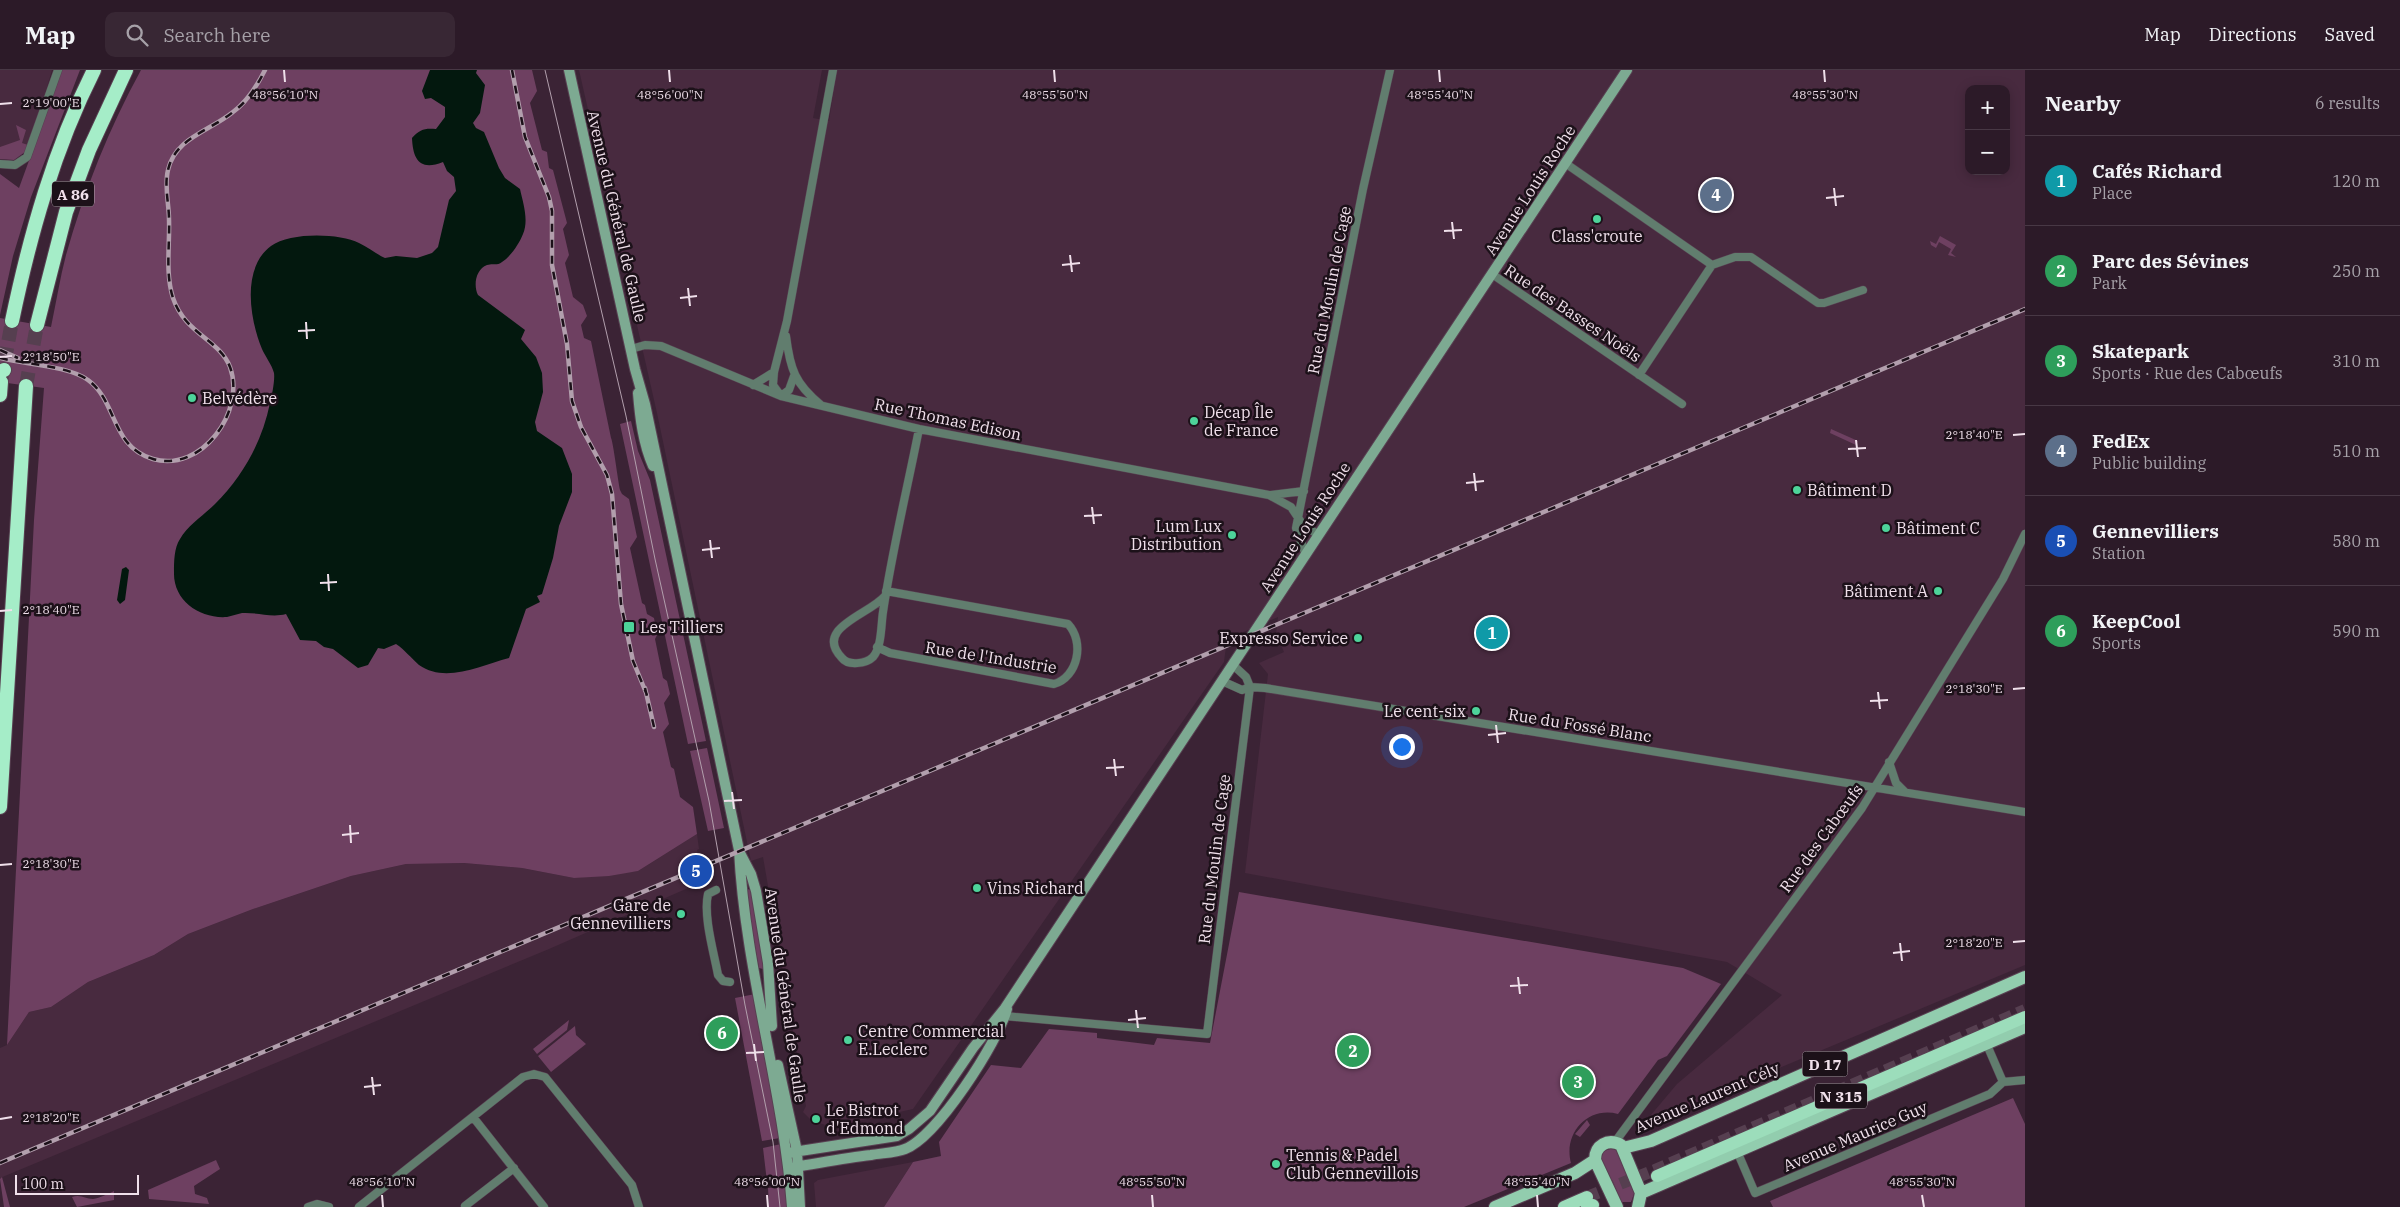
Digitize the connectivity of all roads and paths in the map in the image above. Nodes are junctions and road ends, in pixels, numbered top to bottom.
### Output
1 (58, 70) edge
2 (94, 70) edge
3 (126, 70) edge
4 (569, 70) edge
5 (833, 70) edge
6 (1390, 70) edge
7 (1627, 70) edge
8 (1566, 163) junction
9 (0, 164) edge
10 (1712, 265) junction
11 (1492, 274) junction
12 (1863, 290) dead end
13 (12, 321) tunnel mouth
14 (37, 325) tunnel mouth
15 (785, 332) junction
16 (631, 349) junction
17 (774, 372) junction
18 (1639, 375) junction
19 (794, 376) junction
20 (753, 385) junction
21 (26, 386) tunnel mouth
22 (781, 396) junction
23 (1682, 404) dead end
24 (822, 406) junction
25 (919, 428) junction
26 (1304, 491) junction
27 (1269, 495) junction
28 (1299, 517) junction
29 (2025, 534) edge
30 (1319, 535) junction
31 (1306, 555) junction
32 (886, 593) junction
33 (877, 647) junction
34 (1233, 665) junction
35 (1222, 681) junction
36 (1250, 687) junction
37 (1889, 762) junction
38 (1874, 788) junction
39 (1905, 792) junction
40 (0, 807) edge
41 (2025, 812) edge
42 (739, 850) junction
43 (753, 880) junction
44 (741, 883) junction
45 (716, 890) dead end
46 (770, 977) junction
47 (2025, 977) edge
48 (757, 979) junction
49 (730, 982) dead end
50 (1010, 1001) junction
51 (1005, 1016) junction
52 (2025, 1017) edge
53 (2025, 1027) edge
54 (1987, 1045) junction
55 (2025, 1080) edge
56 (2003, 1082) junction
57 (472, 1117) junction
58 (1619, 1145) junction
59 (792, 1152) junction
60 (1737, 1152) junction
61 (1595, 1160) junction
62 (794, 1167) junction
63 (514, 1168) junction
64 (1657, 1176) dead end
65 (1642, 1193) junction
66 (1589, 1203) tunnel mouth
67 (464, 1206) edge
68 (1614, 1206) edge
69 (308, 1207) edge
70 (329, 1207) edge
71 (359, 1207) edge
72 (544, 1207) edge
73 (638, 1207) edge
74 (792, 1207) edge
75 (800, 1207) edge
76 (1495, 1207) edge
77 (1564, 1207) edge
78 (1638, 1207) edge

1 - 9 street
2 - 13 highway, A 86
3 - 14 highway, A 86
4 - 16 main road, Avenue du Général de Gaulle
5 - 15 street
6 - 26 street, Rue du Moulin de Cage
7 - 8 main road, Avenue Louis Roche
8 - 10 street
8 - 11 main road, Avenue Louis Roche
10 - 12 street
10 - 18 street, Rue des Basses Noëls
11 - 18 street, Rue des Basses Noëls
11 - 30 main road, Avenue Louis Roche
15 - 17 street
15 - 19 street
16 - 20 street, Rue Thomas Edison
16 - 42 main road, Avenue du Général de Gaulle
17 - 20 street
17 - 22 street
18 - 23 street, Rue des Basses Noëls
19 - 22 street
19 - 24 street
20 - 22 street, Rue Thomas Edison
21 - 40 highway
22 - 24 street, Rue Thomas Edison
24 - 25 street, Rue Thomas Edison
25 - 27 street, Rue Thomas Edison
25 - 32 street
26 - 27 street, Rue Thomas Edison
26 - 28 street, Rue du Moulin de Cage
27 - 28 street, Rue Thomas Edison
28 - 30 street
28 - 31 street, Rue du Moulin de Cage
29 - 37 street, Rue des Cabœufs
30 - 31 main road, Avenue Louis Roche
31 - 34 main road, Avenue Louis Roche
32 - 33 street
32 - 33 street
32 - 33 street, Rue de l'Industrie
34 - 35 main road, Avenue Louis Roche
34 - 36 street
35 - 36 street, Rue du Fossé Blanc
35 - 50 main road, Avenue Louis Roche
36 - 38 street, Rue du Fossé Blanc
36 - 51 street, Rue du Moulin de Cage
37 - 38 street, Rue des Cabœufs
37 - 39 street
38 - 39 street, Rue du Fossé Blanc
38 - 58 street, Rue des Cabœufs
39 - 41 street, Rue du Fossé Blanc
42 - 43 main road, Avenue du Général de Gaulle
42 - 44 main road, Avenue du Général de Gaulle
43 - 44 main road
43 - 46 main road, Avenue du Général de Gaulle
44 - 48 main road, Avenue du Général de Gaulle
45 - 49 street
46 - 48 main road
46 - 59 main road, Avenue du Général de Gaulle
47 - 58 main road, Avenue Laurent Cély / D 17
48 - 59 main road, Avenue du Général de Gaulle
50 - 51 main road, Avenue Louis Roche
50 - 59 main road, Avenue Louis Roche
51 - 62 main road, Avenue Louis Roche
52 - 64 highway, N 315
53 - 54 main road
54 - 56 street
54 - 60 main road
55 - 56 street
56 - 60 street, Avenue Maurice Guy
57 - 63 street
57 - 71 street
57 - 73 street
58 - 61 main road, Avenue Laurent Cély / D 17
58 - 65 main road
59 - 62 main road, Avenue du Général de Gaulle
60 - 65 main road
61 - 68 main road
61 - 76 main road, Avenue Laurent Cély / D 17
62 - 74 main road, Avenue du Général de Gaulle
62 - 75 main road, Avenue du Général de Gaulle
63 - 67 street
63 - 72 street
65 - 78 main road
66 - 77 highway
69 - 70 street

